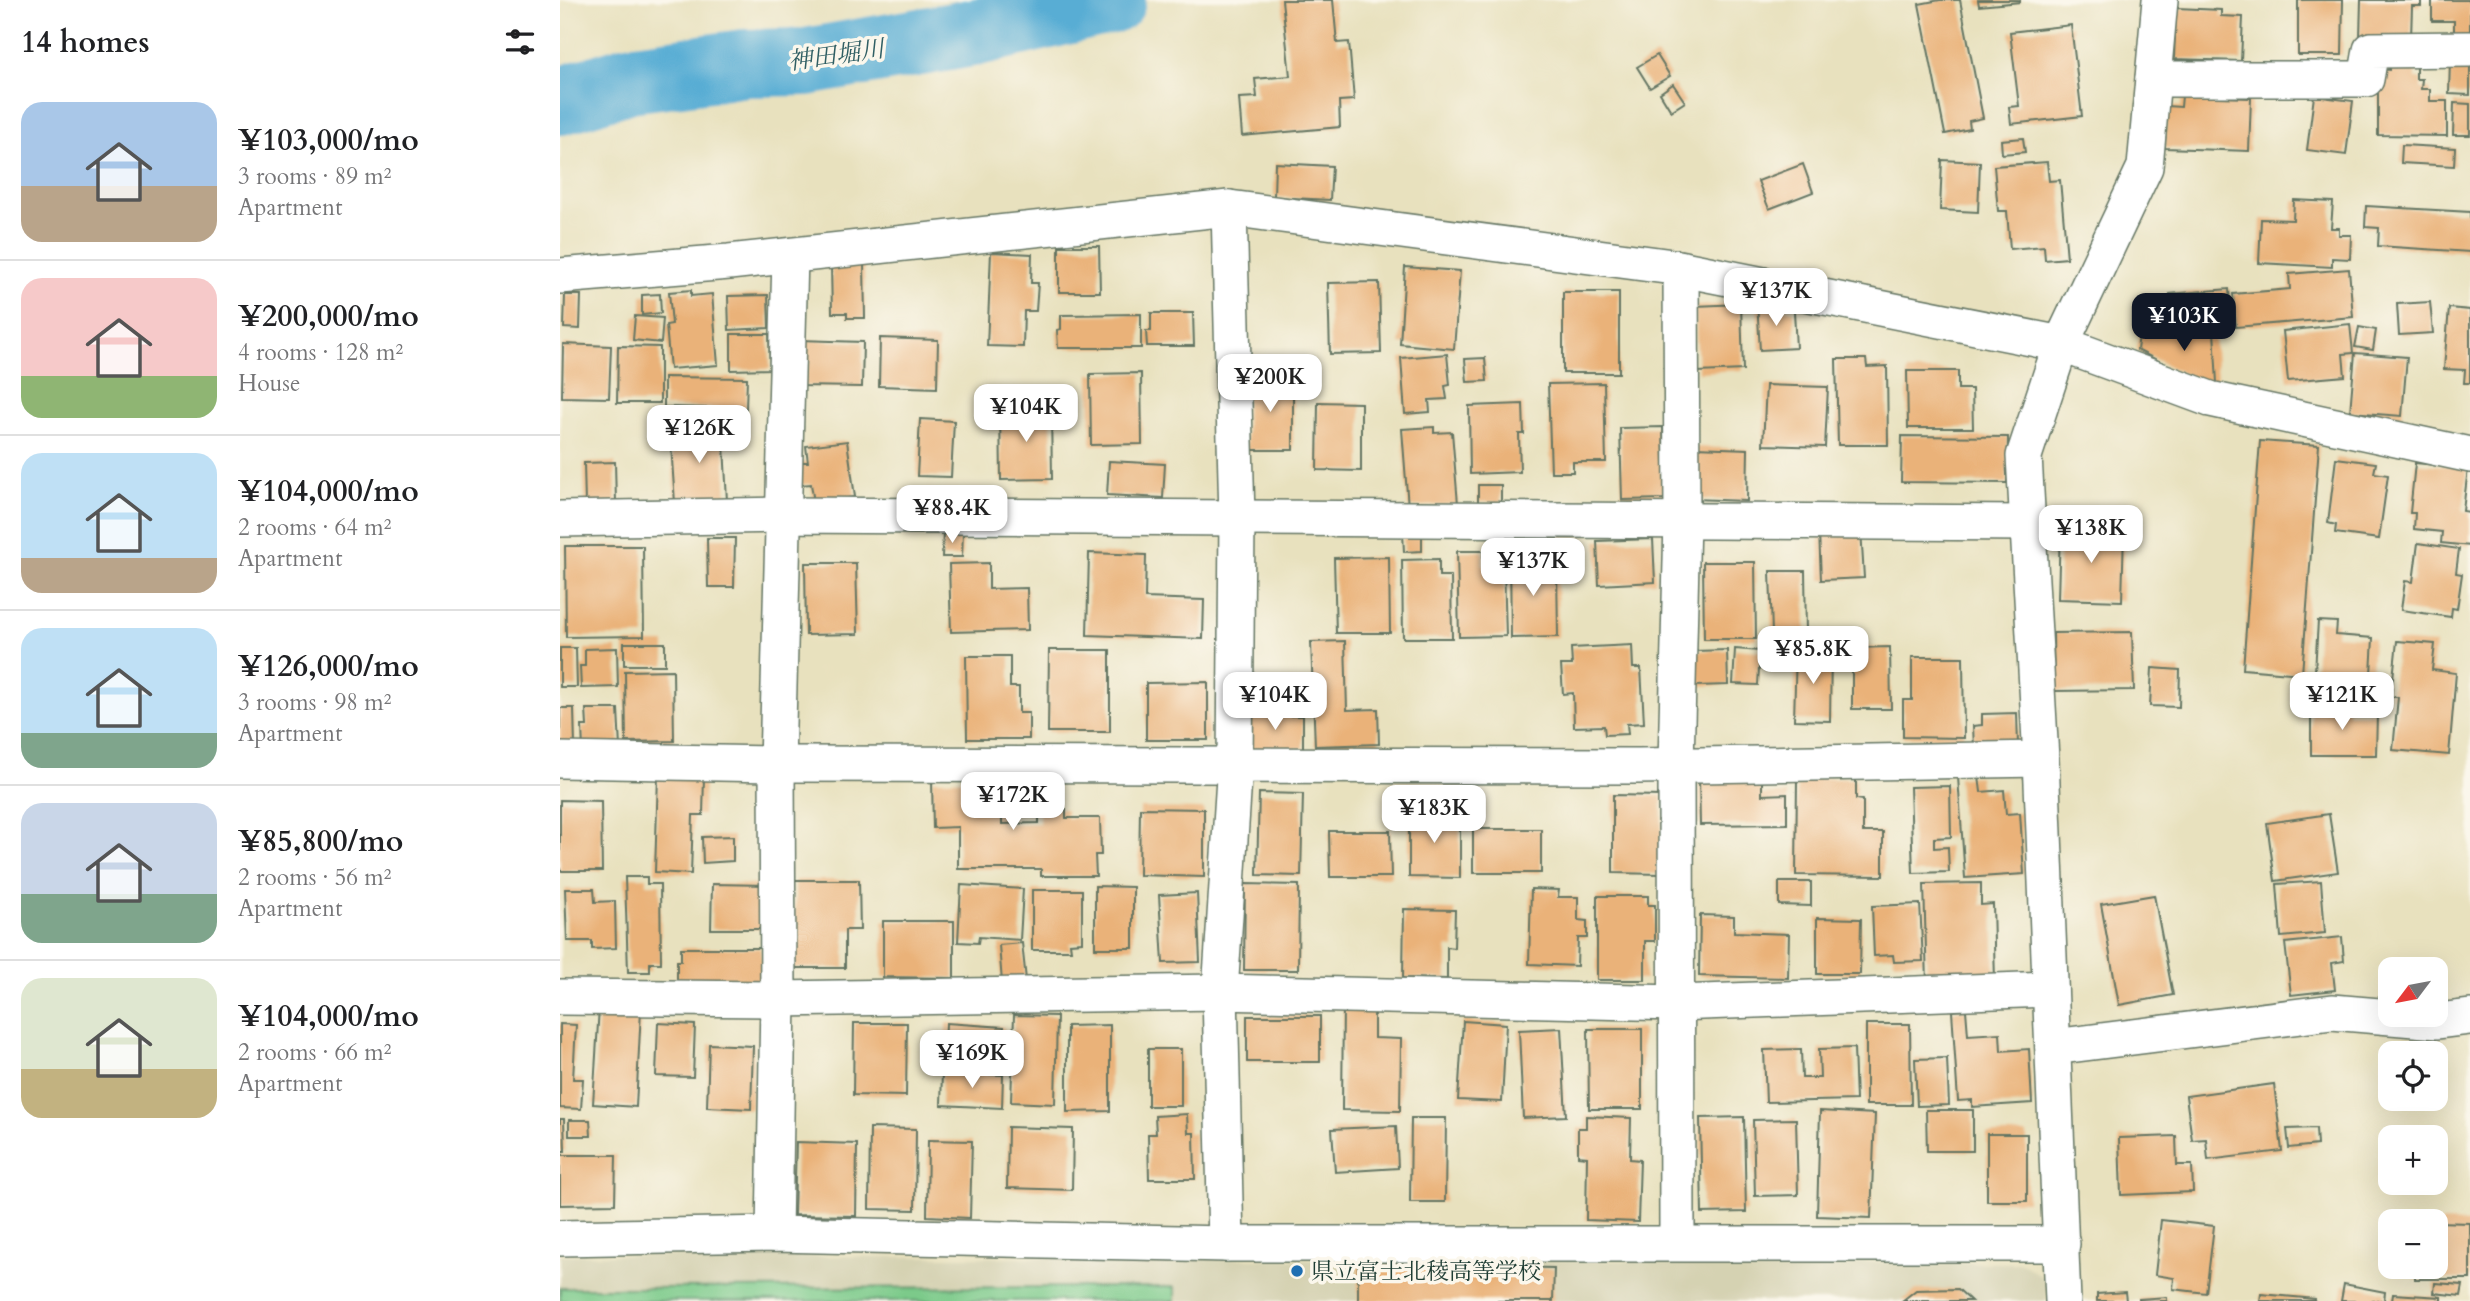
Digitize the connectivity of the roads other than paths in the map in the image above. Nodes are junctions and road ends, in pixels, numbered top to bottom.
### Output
1 (2160, 0) edge
2 (2470, 49) edge
3 (2152, 79) junction
4 (1229, 208) junction
5 (790, 256) junction
6 (1681, 269) junction
7 (560, 276) edge
8 (2061, 344) junction
9 (2470, 455) edge
10 (785, 515) junction
11 (1237, 518) junction
12 (560, 519) edge
13 (1682, 520) junction
14 (2028, 523) junction
15 (2041, 759) junction
16 (560, 760) edge
17 (1235, 763) junction
18 (777, 764) junction
19 (1676, 764) junction
20 (2050, 989) junction
21 (1220, 992) junction
22 (560, 997) edge
23 (778, 999) junction
24 (1677, 1003) junction
25 (2470, 1017) edge
26 (2053, 1047) junction
27 (774, 1234) junction
28 (560, 1238) edge
29 (1677, 1243) junction
30 (1226, 1244) junction
31 (2062, 1244) junction
32 (2063, 1301) edge

1 - 3 street
2 - 3 street
3 - 8 street
4 - 5 street
4 - 6 street
4 - 11 street
5 - 7 street
5 - 10 street
6 - 8 street
6 - 13 street
8 - 9 street
8 - 14 street
10 - 11 street
10 - 12 street
10 - 18 street
11 - 13 street
11 - 17 street
13 - 14 street
13 - 19 street
14 - 15 street
15 - 19 street
15 - 20 street
16 - 18 street
17 - 18 street
17 - 19 street
17 - 21 street
18 - 23 street
19 - 24 street
20 - 24 street
20 - 26 street
21 - 23 street
21 - 24 street
21 - 30 street
22 - 23 street
23 - 27 street
24 - 29 street
25 - 26 street
26 - 31 street
27 - 28 street
27 - 30 street
29 - 30 street
29 - 31 street
31 - 32 street

